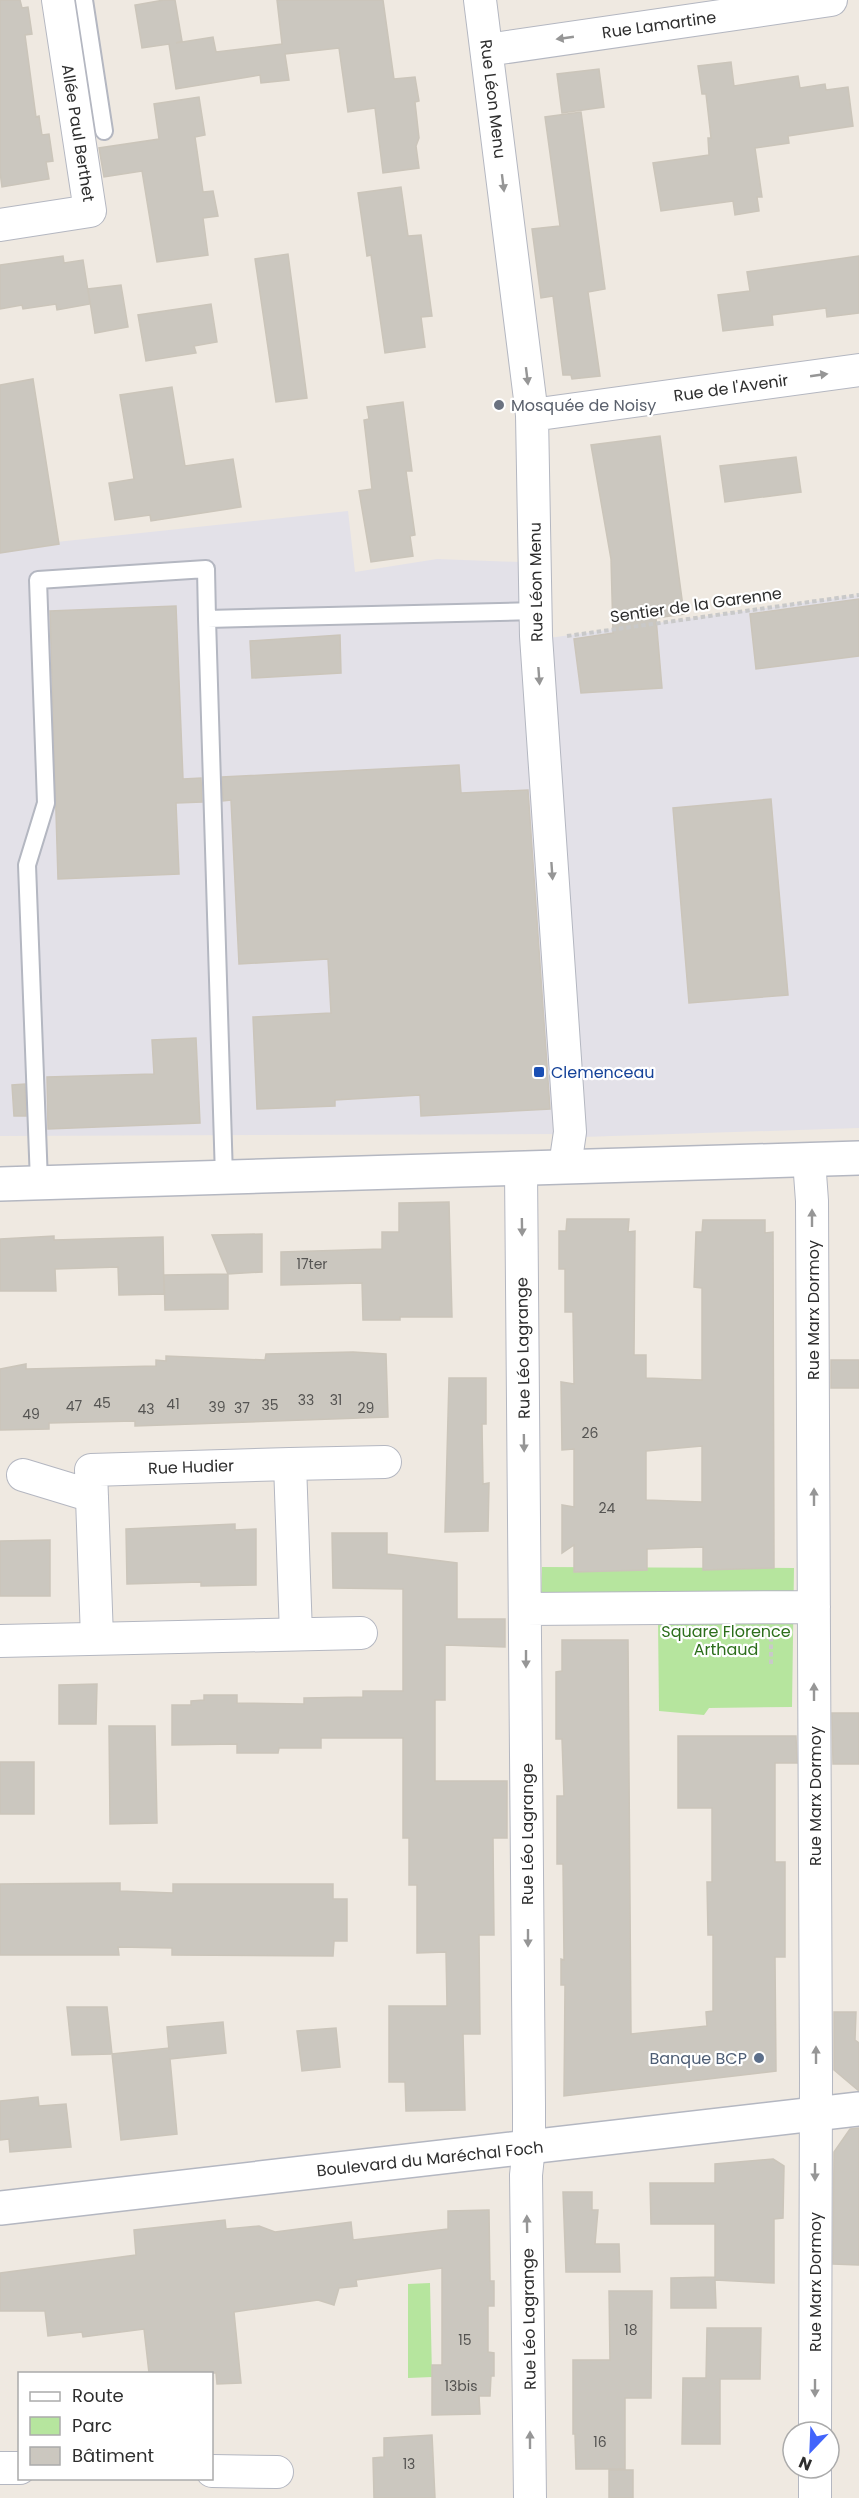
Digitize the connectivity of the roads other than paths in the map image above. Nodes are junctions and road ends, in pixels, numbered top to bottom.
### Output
1 (58, 0) edge
2 (84, 0) edge
3 (480, 0) edge
4 (831, 0) edge
5 (487, 50) junction
6 (104, 131) dead end
7 (0, 225) edge
8 (859, 370) edge
9 (532, 415) junction
10 (207, 619) junction
11 (536, 623) junction
12 (859, 1158) edge
13 (809, 1160) junction
14 (565, 1166) junction
15 (521, 1169) junction
16 (224, 1177) junction
17 (39, 1182) junction
18 (0, 1184) edge
19 (385, 1462) dead end
20 (290, 1464) junction
21 (23, 1475) dead end
22 (92, 1496) junction
23 (814, 1607) junction
24 (525, 1609) junction
25 (361, 1633) dead end
26 (296, 1634) junction
27 (97, 1638) junction
28 (0, 1641) edge
29 (859, 2109) edge
30 (816, 2114) junction
31 (529, 2147) junction
32 (0, 2208) edge
33 (815, 2420) edge
34 (0, 2468) edge
35 (18, 2468) edge
36 (213, 2471) edge
37 (277, 2472) dead end
38 (815, 2480) edge
39 (530, 2498) edge
40 (815, 2498) edge

1 - 7 street, Allée Paul Berthet
2 - 6 lane
3 - 5 street, Rue Léon Menu
4 -> 5 street, Rue Lamartine
5 -> 9 street, Rue Léon Menu
9 -> 8 street, Rue de l'Avenir
9 - 11 street, Rue Léon Menu
10 - 11 lane
10 - 16 lane
10 - 17 lane
11 -> 14 street, Rue Léon Menu
12 - 13 main road
13 - 14 main road
23 -> 13 street, Rue Marx Dormoy
14 - 15 main road
15 - 16 main road
15 -> 24 street, Rue Léo Lagrange
16 - 17 main road
17 - 18 main road
19 - 20 street
20 - 22 street, Rue Hudier
20 - 26 street
21 - 22 street
22 - 27 street, Rue Hudier
23 - 24 street
30 -> 23 street, Rue Marx Dormoy
24 -> 31 street, Rue Léo Lagrange
25 - 26 street
26 - 27 street
27 - 28 street
29 - 30 main road, Boulevard du Maréchal Foch
30 - 31 main road, Boulevard du Maréchal Foch
30 -> 33 street, Rue Marx Dormoy
31 - 32 main road, Boulevard du Maréchal Foch
39 -> 31 street, Rue Léo Lagrange
34 - 35 street
36 - 37 street
38 - 40 street

